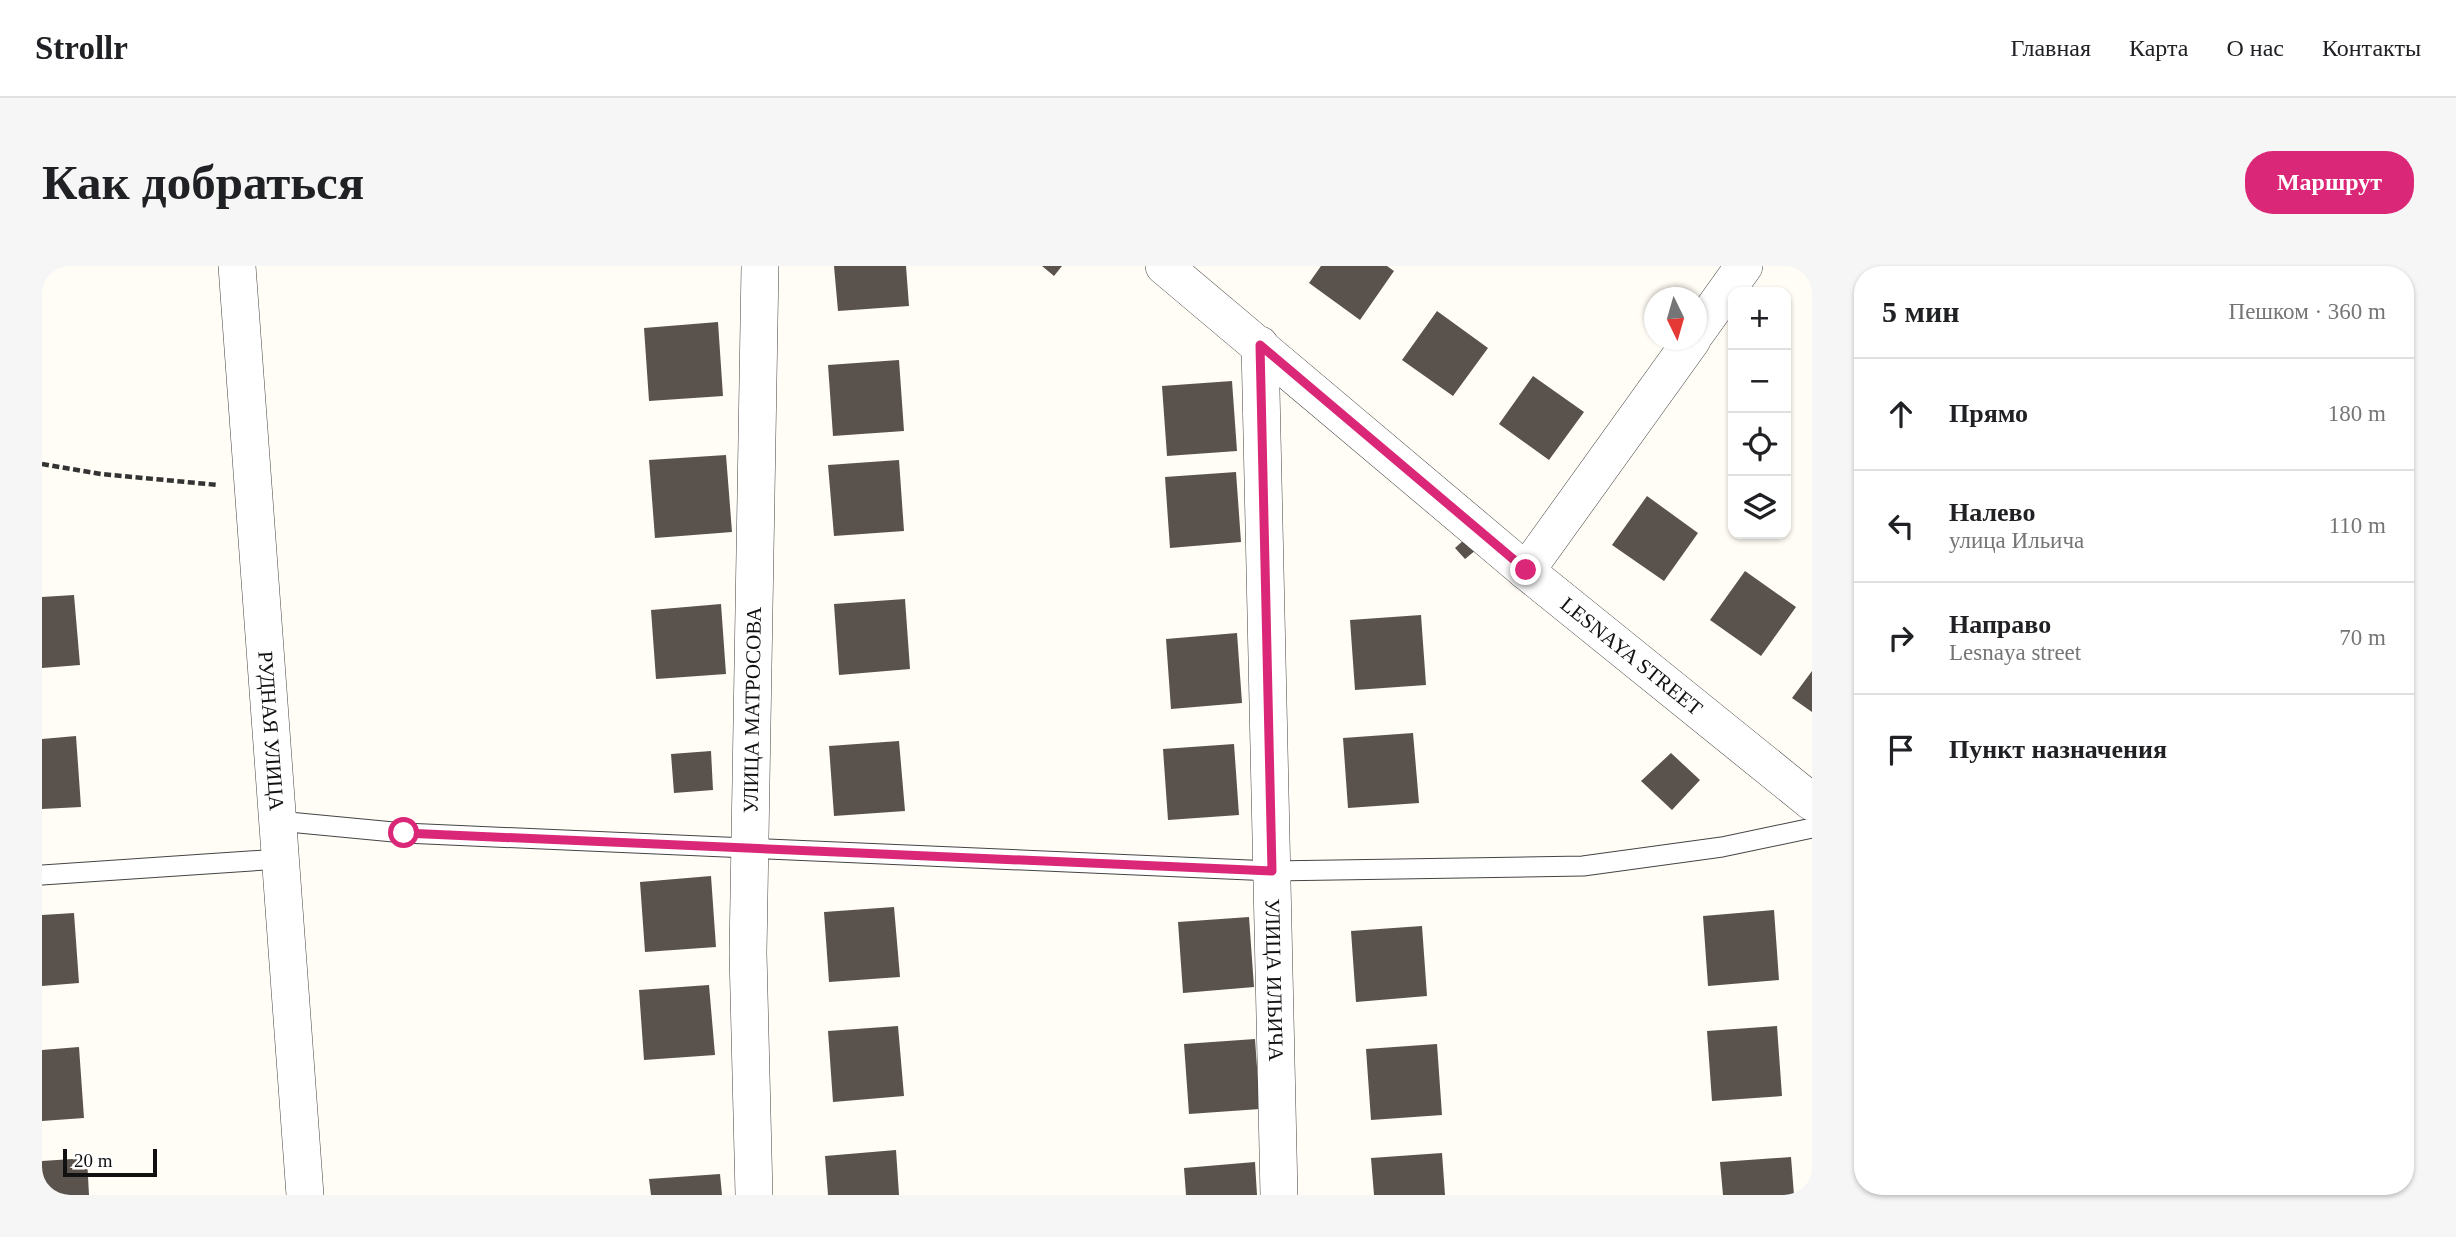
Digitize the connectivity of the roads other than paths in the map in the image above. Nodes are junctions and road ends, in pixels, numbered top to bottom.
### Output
1 (237, 266) edge
2 (760, 266) edge
3 (1164, 266) edge
4 (1744, 266) edge
5 (1707, 318) edge
6 (1260, 345) junction
7 (1685, 350) edge
8 (1526, 570) junction
9 (1812, 802) edge
10 (278, 821) junction
11 (1812, 828) edge
12 (750, 849) junction
13 (280, 859) junction
14 (1272, 871) junction
15 (42, 875) edge
16 (305, 1195) edge
17 (754, 1195) edge
18 (1279, 1195) edge

1 - 10 street, РУДНАЯ УЛИЦА
2 - 12 street, УЛИЦА МАТРОСОВА
3 - 6 street, LESNAYA STREET
4 - 5 street
6 - 8 street, LESNAYA STREET
6 - 14 street, УЛИЦА ИЛЬИЧА
7 - 8 street
8 - 9 street, LESNAYA STREET
10 - 12 lane
10 - 13 street, РУДНАЯ УЛИЦА
11 - 14 lane
12 - 14 lane
12 - 17 street, УЛИЦА МАТРОСОВА
13 - 15 lane
13 - 16 street, РУДНАЯ УЛИЦА
14 - 18 street, УЛИЦА ИЛЬИЧА

